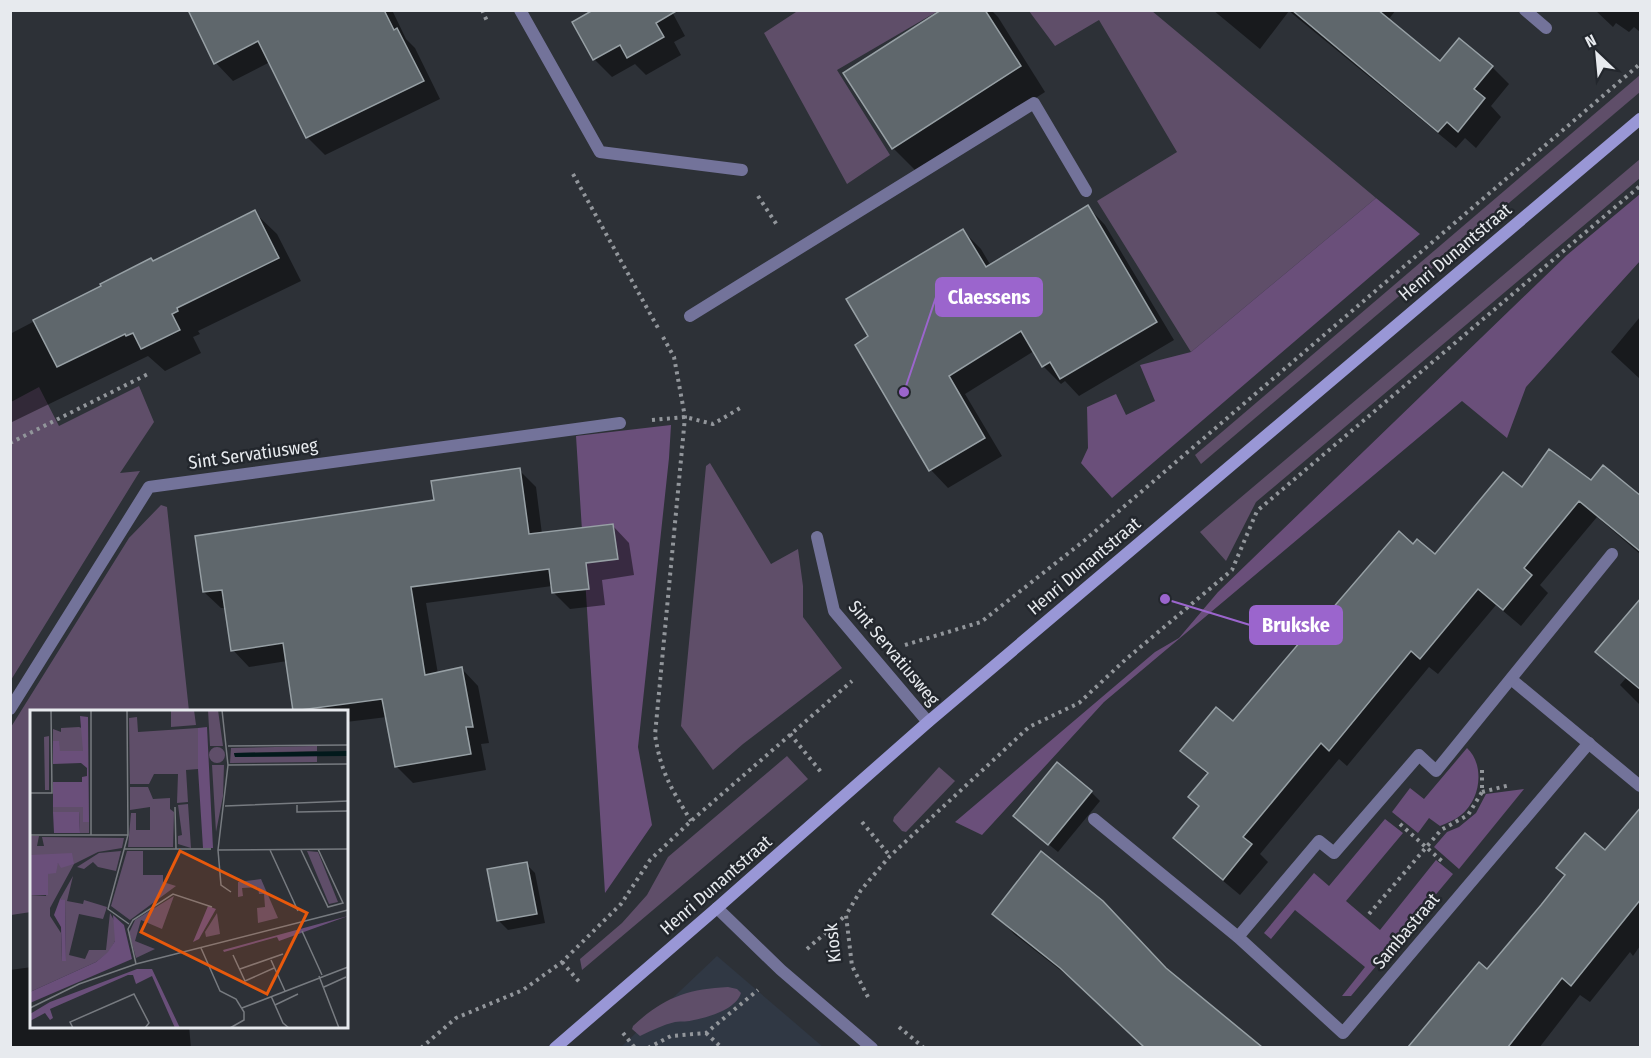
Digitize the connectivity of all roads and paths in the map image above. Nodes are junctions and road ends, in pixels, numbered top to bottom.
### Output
1 (482, 10) edge
2 (520, 10) edge
3 (1525, 10) edge
4 (1546, 28) dead end
5 (493, 31) dead end
6 (1641, 64) edge
7 (1641, 119) edge
8 (568, 166) dead end
9 (742, 170) joint
10 (1641, 186) edge
11 (1086, 191) dead end
12 (793, 252) junction
13 (690, 316) dead end
14 (148, 375) dead end
15 (742, 407) dead end
16 (685, 417) junction
17 (620, 423) dead end
18 (10, 443) edge
19 (817, 537) dead end
20 (1612, 554) dead end
21 (876, 661) junction
22 (1511, 679) junction
23 (10, 709) edge
24 (927, 722) junction
25 (1469, 730) junction
26 (1589, 743) junction
27 (1641, 786) edge
28 (1377, 805) junction
29 (1094, 819) dead end
30 (691, 821) junction
31 (1426, 846) junction
32 (1469, 884) junction
33 (717, 908) junction
34 (1369, 914) dead end
35 (1238, 937) junction
36 (873, 1003) dead end
37 (897, 1026) dead end
38 (706, 1033) dead end
39 (421, 1047) edge
40 (555, 1047) edge
41 (722, 1047) edge
42 (872, 1047) edge
43 (924, 1047) edge

1 - 5 path
2 - 9 street
3 - 4 street
6 - 21 path, Henri Dunantstraat
7 - 24 street, Henri Dunantstraat
8 - 16 path
9 - 12 path
10 - 36 path, Kiosk
11 - 12 street
12 - 13 street
14 - 18 path
15 - 16 path
16 - 30 path
17 - 23 street, Sint Servatiusweg
19 - 21 street, Sint Servatiusweg
20 - 22 street
21 - 24 street, Sint Servatiusweg
21 - 30 path, Henri Dunantstraat
22 - 25 street
22 - 26 street
24 - 33 street, Henri Dunantstraat
25 - 28 street
25 - 31 path
26 - 27 street
26 - 32 street, Sambastraat
28 - 31 path
28 - 35 street
29 - 35 street, Sambastraat
30 - 39 path, Henri Dunantstraat
31 - 32 path
31 - 34 path
32 - 35 street, Sambastraat
33 - 40 street, Henri Dunantstraat
33 - 42 street
37 - 43 path
38 - 41 path

